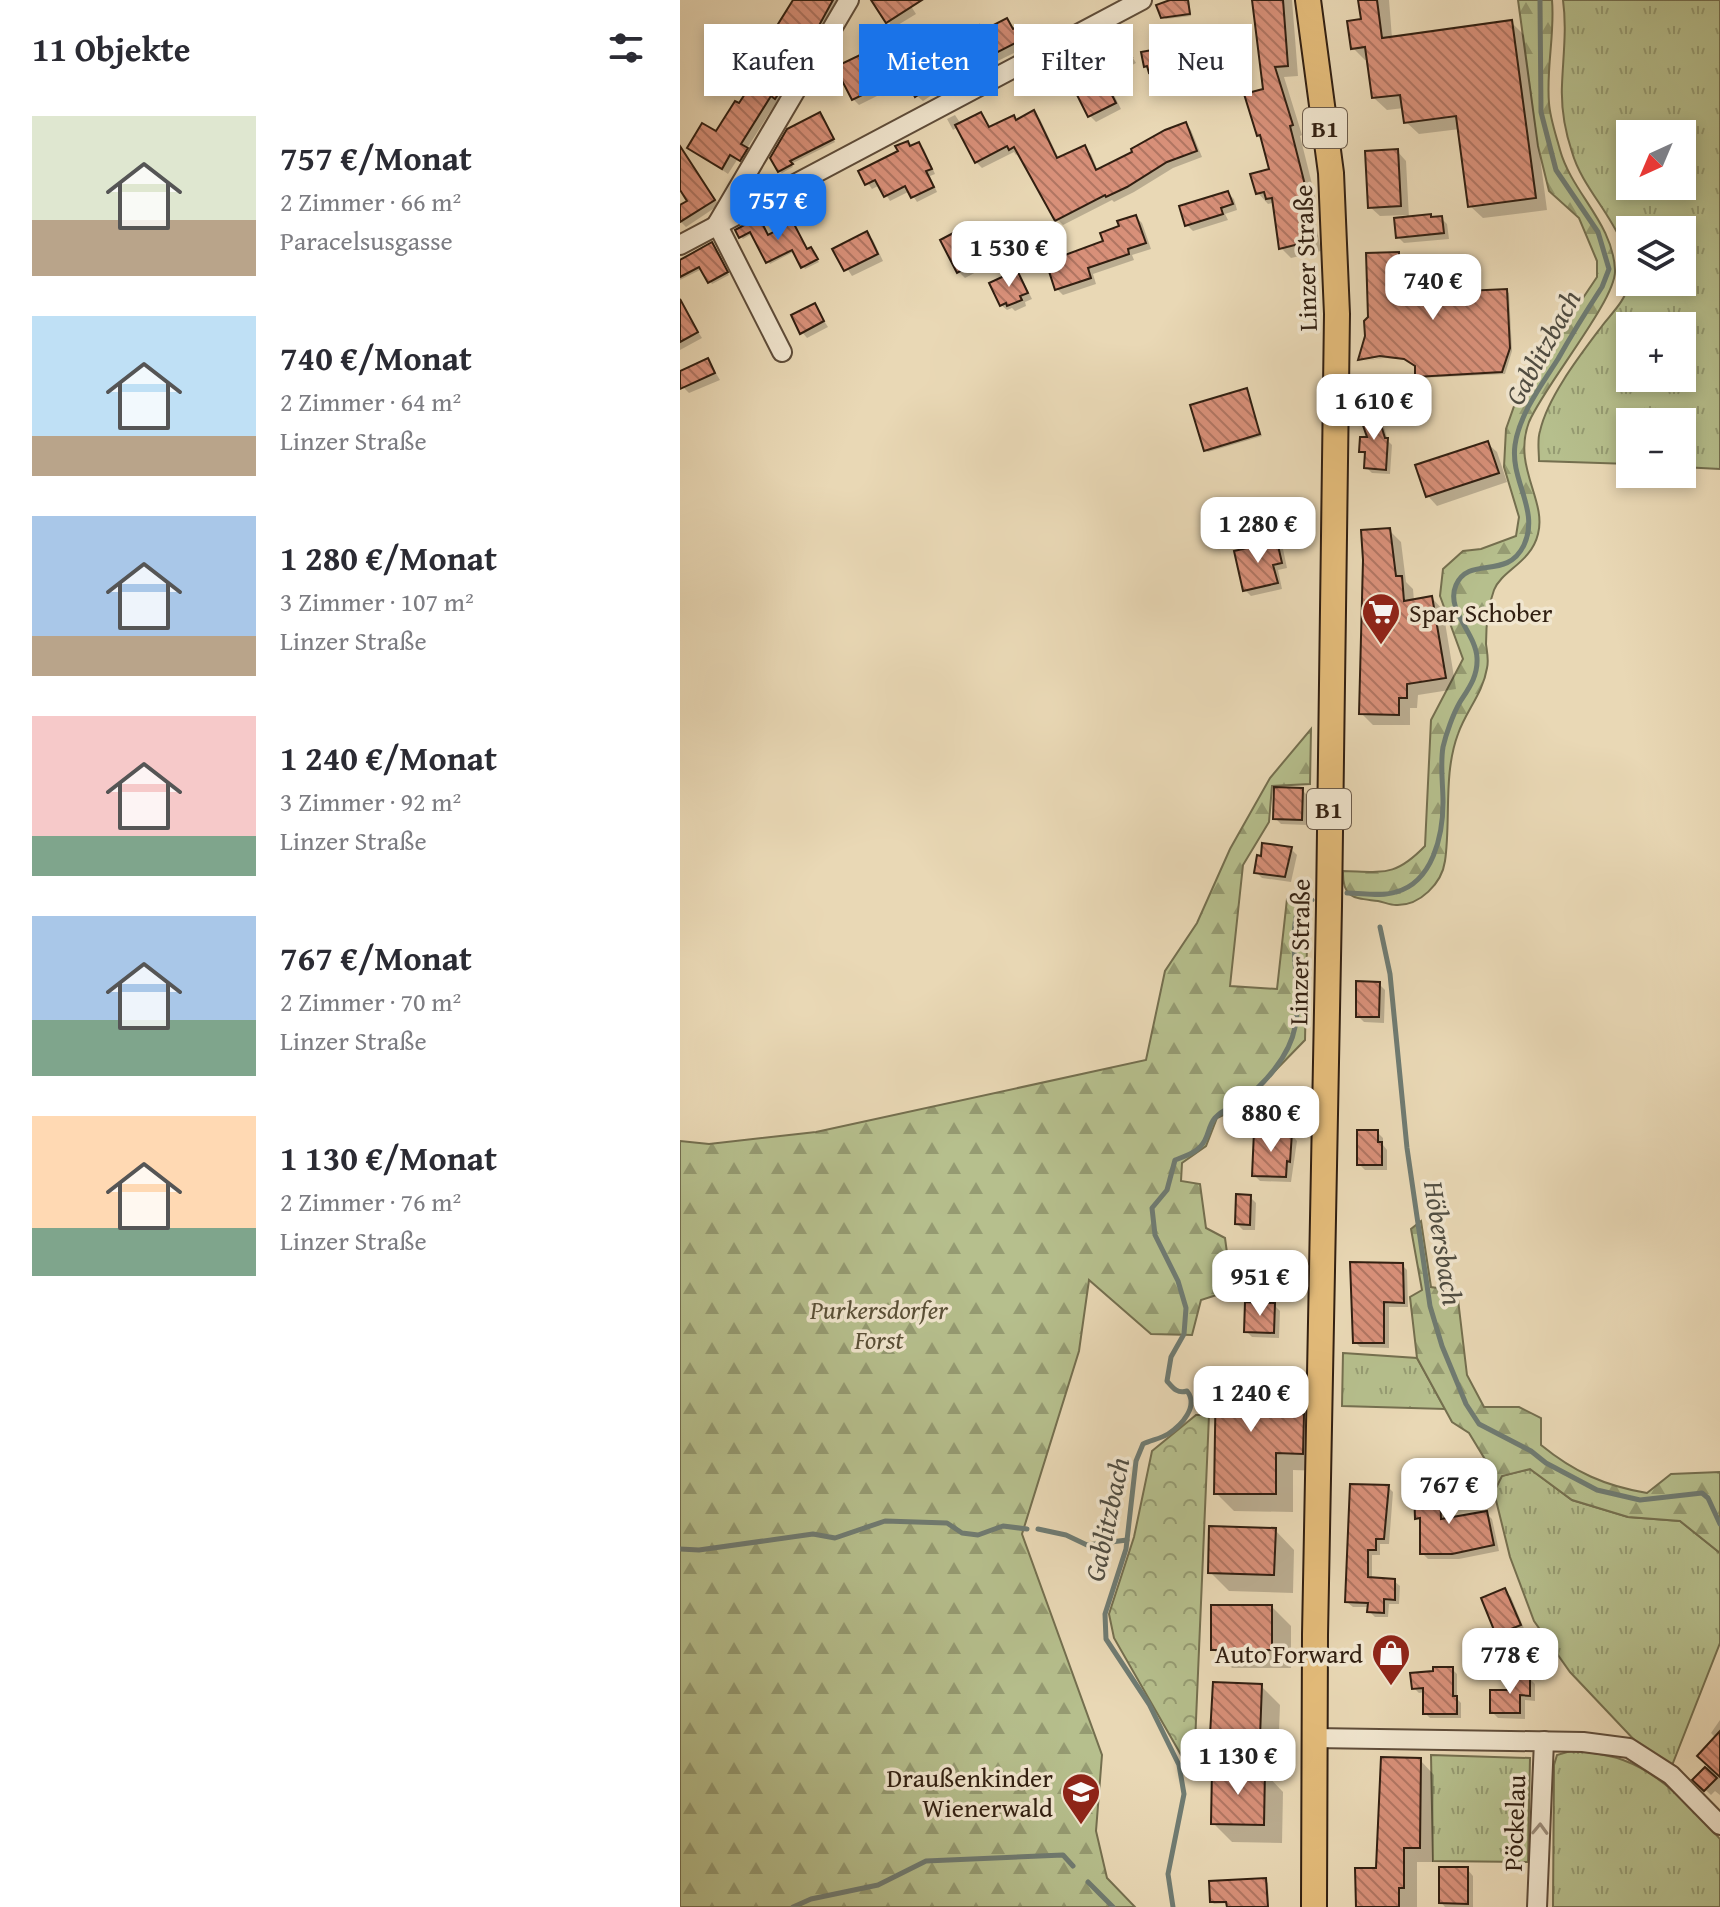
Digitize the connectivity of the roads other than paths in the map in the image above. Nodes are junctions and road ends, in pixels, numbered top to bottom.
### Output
1 (849, 0) edge
2 (1142, 0) edge
3 (1308, 0) edge
4 (717, 224) junction
5 (680, 245) edge
6 (782, 352) dead end
7 (1314, 1738) junction
8 (1544, 1741) junction
9 (1720, 1825) edge
10 (1314, 1907) edge
11 (1537, 1907) edge

1 - 4 street
2 - 4 street
3 - 7 main road, Linzer Straße / B1
4 - 5 street
4 - 6 street
7 - 8 street
7 - 10 main road, Linzer Straße / B1
8 - 9 street
11 -> 8 street, Pöckelau

